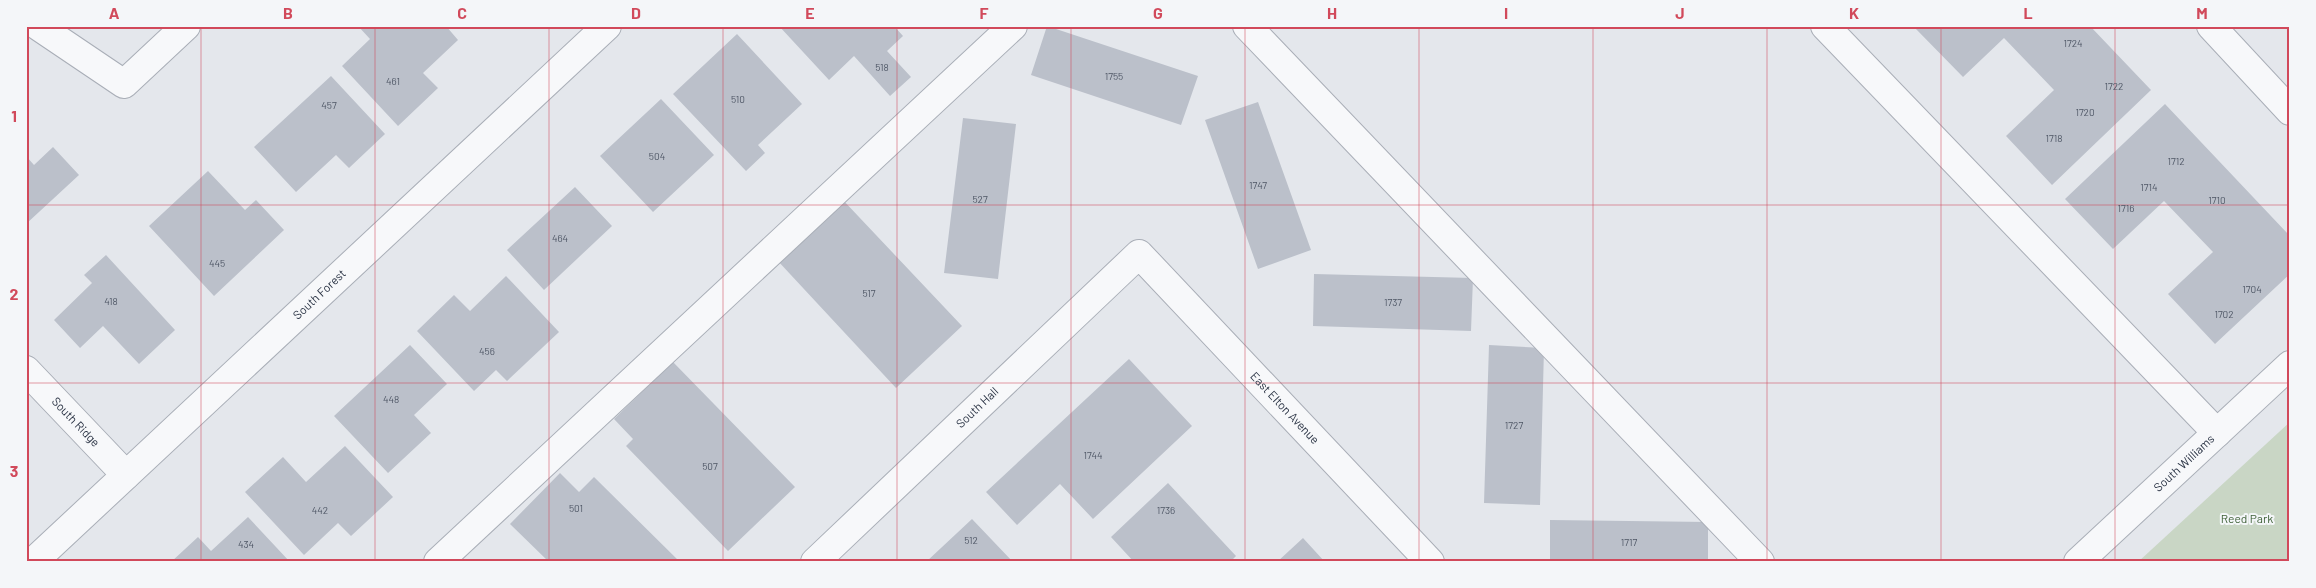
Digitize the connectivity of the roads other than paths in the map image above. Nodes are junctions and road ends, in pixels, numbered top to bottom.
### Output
1 (38, 26) edge
2 (186, 26) edge
3 (608, 26) edge
4 (1013, 26) edge
5 (1247, 26) edge
6 (1825, 26) edge
7 (2211, 26) edge
8 (2290, 111) edge
9 (1139, 254) joint
10 (2290, 365) edge
11 (26, 370) edge
12 (2216, 433) junction
13 (126, 475) junction
14 (33, 562) edge
15 (438, 562) edge
16 (815, 562) edge
17 (1430, 562) edge
18 (1760, 562) edge
19 (2078, 562) edge

1 - 2 street
3 - 13 street, South Forest
4 - 15 street
5 - 18 street
6 - 12 street
7 - 8 street
9 - 16 street, South Hall
9 - 17 street, East Elton Avenue
10 - 12 street, South Williams
11 - 13 street, South Ridge
12 - 19 street, South Williams
13 - 14 street, South Forest

